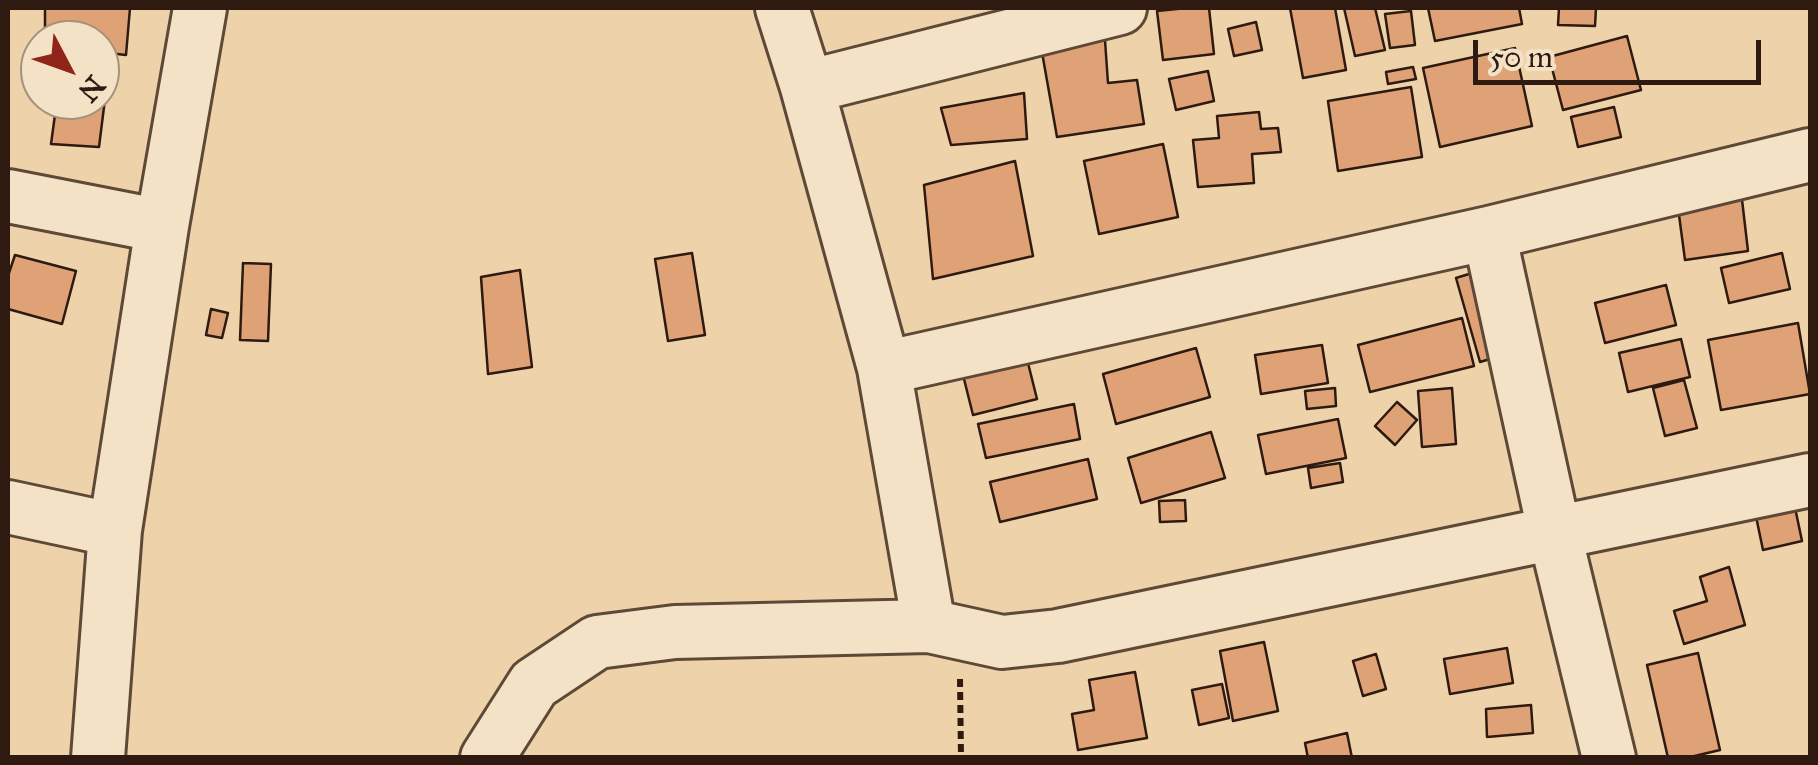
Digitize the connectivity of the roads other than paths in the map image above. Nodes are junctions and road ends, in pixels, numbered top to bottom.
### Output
1 (200, 8) edge
2 (782, 8) edge
3 (1120, 8) edge
4 (807, 87) junction
5 (1810, 155) edge
6 (8, 196) edge
7 (162, 226) junction
8 (1489, 234) junction
9 (884, 368) junction
10 (1810, 480) edge
11 (8, 507) edge
12 (115, 530) junction
13 (1555, 535) junction
14 (944, 629) junction
15 (98, 758) edge
16 (487, 758) edge
17 (1609, 758) edge

1 - 7 street
2 - 4 street
3 - 4 street
4 - 9 street
5 - 8 street
6 - 7 street
7 - 12 street
8 - 9 street
8 - 13 street
9 - 14 street
10 - 13 street
11 - 12 street
12 - 15 street
13 - 14 street
13 - 17 street
14 - 16 street

